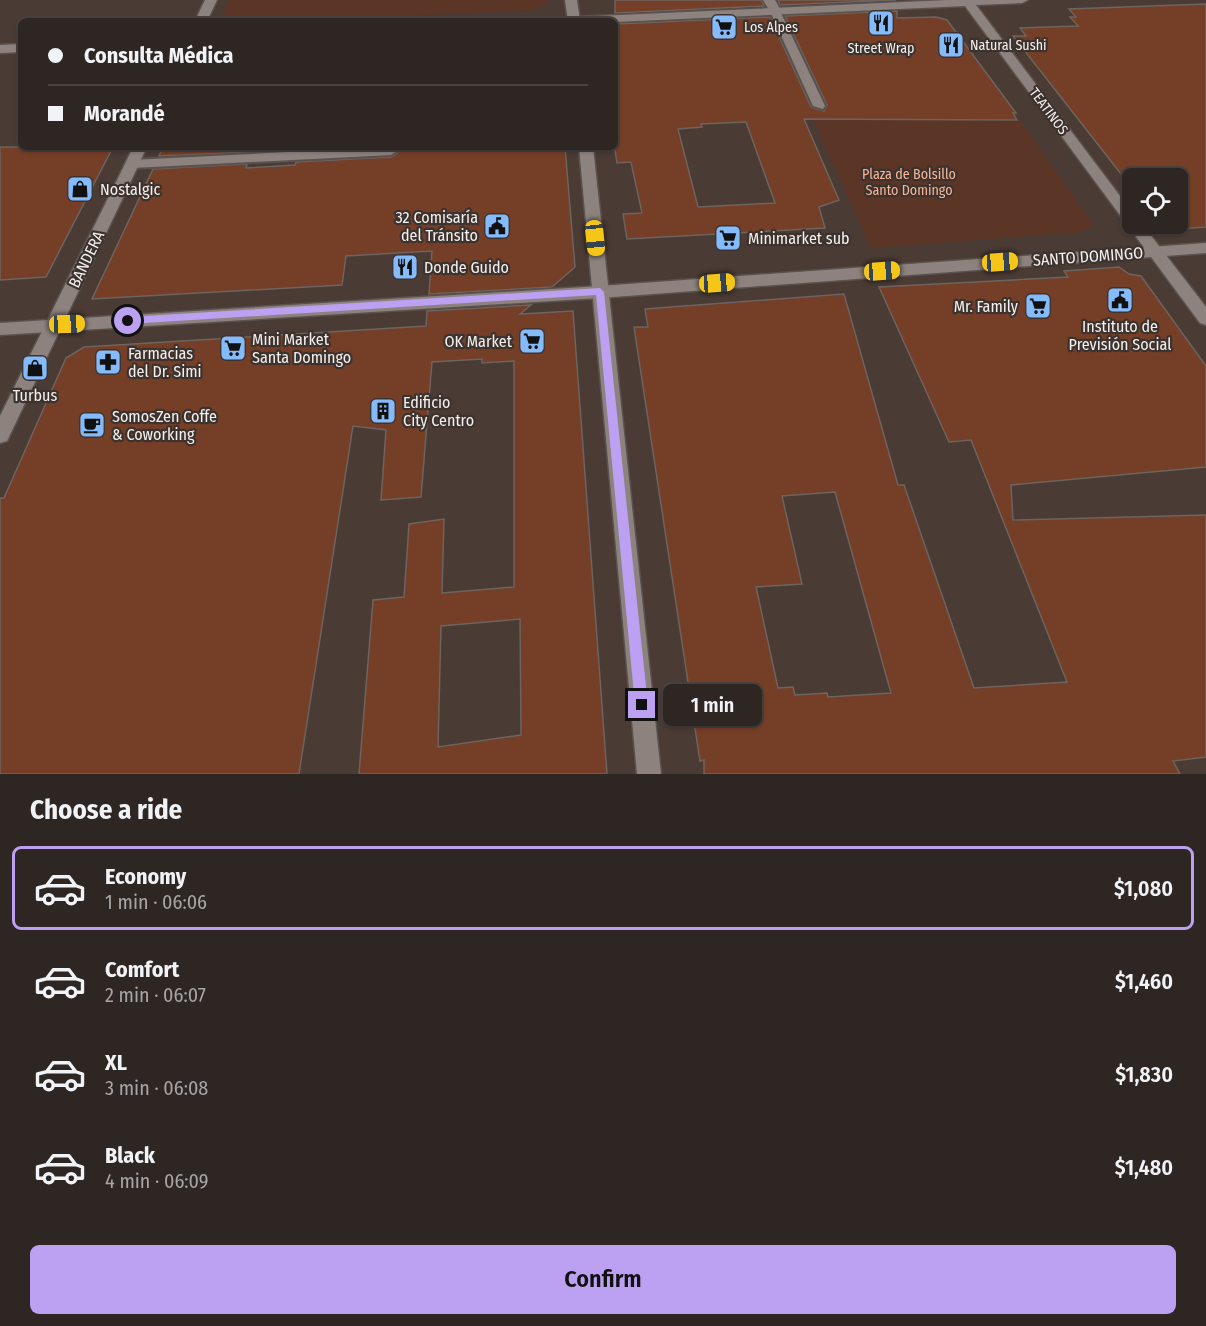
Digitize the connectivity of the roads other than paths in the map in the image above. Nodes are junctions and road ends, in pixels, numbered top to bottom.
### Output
1 (211, 0) edge
2 (571, 0) edge
3 (1022, 0) edge
4 (966, 1) edge
5 (772, 5) edge
6 (202, 18) edge
7 (574, 18) edge
8 (600, 18) edge
9 (18, 48) edge
10 (0, 49) edge
11 (819, 106) dead end
12 (139, 150) edge
13 (390, 150) edge
14 (586, 150) edge
15 (132, 164) junction
16 (1122, 208) edge
17 (1142, 234) edge
18 (1206, 248) edge
19 (1155, 251) junction
20 (600, 292) junction
21 (1206, 319) edge
22 (53, 325) junction
23 (0, 329) edge
24 (0, 435) edge
25 (649, 774) edge

1 - 6 street
2 - 7 street
3 - 4 street
4 - 5 street
4 - 16 street, TEATINOS
5 - 8 street
5 - 11 lane
9 - 10 street
12 - 15 street, BANDERA
13 - 15 lane
14 - 20 street
15 - 22 street, BANDERA
17 - 19 street, TEATINOS
18 - 19 street, SANTO DOMINGO
19 - 20 street, SANTO DOMINGO
19 - 21 street, TEATINOS
20 - 22 street, SANTO DOMINGO
20 - 25 street
22 - 23 street, SANTO DOMINGO
22 - 24 street, BANDERA

